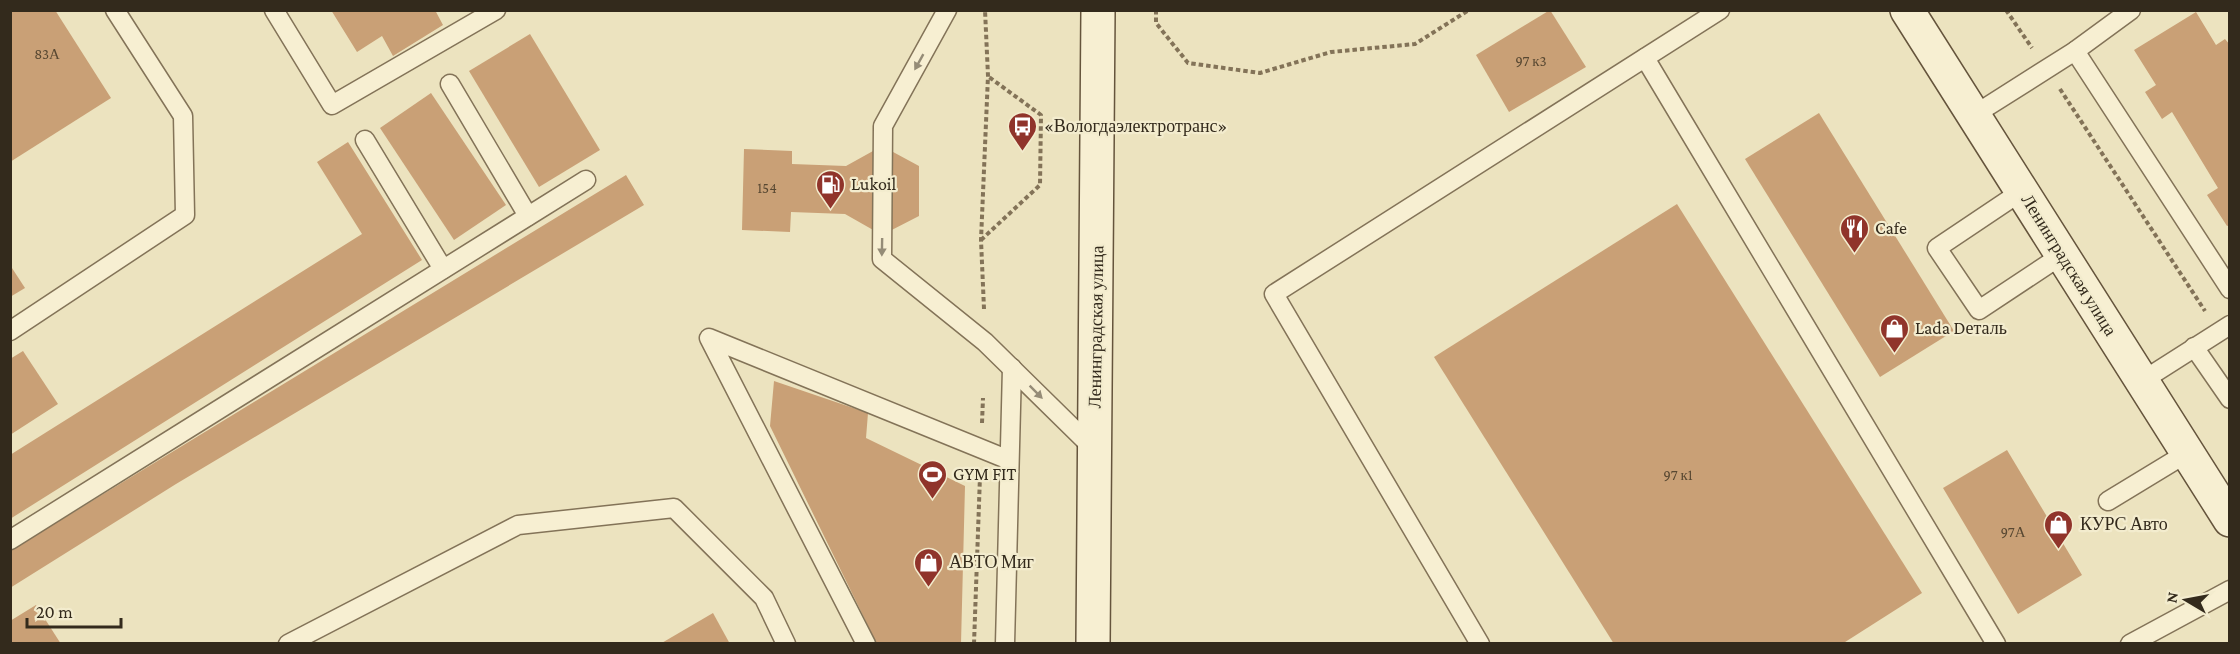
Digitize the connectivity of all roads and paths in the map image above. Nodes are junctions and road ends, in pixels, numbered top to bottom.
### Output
1 (115, 10) edge
2 (274, 10) edge
3 (496, 10) edge
4 (947, 10) edge
5 (1098, 10) edge
6 (1156, 10) edge
7 (1469, 10) edge
8 (1720, 10) edge
9 (1907, 10) edge
10 (2006, 10) edge
11 (2131, 10) edge
12 (2075, 51) junction
13 (1645, 58) junction
14 (2047, 69) junction
15 (988, 76) dead end
16 (450, 84) dead end
17 (1974, 115) junction
18 (365, 140) dead end
19 (586, 180) dead end
20 (2022, 191) junction
21 (528, 216) junction
22 (981, 240) dead end
23 (2062, 255) junction
24 (443, 269) junction
25 (2229, 290) edge
26 (2224, 328) edge
27 (10, 331) edge
28 (2194, 347) junction
29 (1012, 368) junction
30 (2142, 381) junction
31 (2229, 399) edge
32 (1095, 450) junction
33 (2187, 453) junction
34 (1009, 460) junction
35 (2108, 501) dead end
36 (2229, 520) edge
37 (10, 540) edge
38 (2229, 590) edge
39 (288, 644) edge
40 (786, 644) edge
41 (866, 644) edge
42 (1005, 644) edge
43 (1094, 644) edge
44 (1480, 644) edge
45 (1996, 644) edge
46 (2130, 644) edge

1 - 27 lane
2 - 3 lane
4 -> 29 lane
5 - 32 main road, Ленинградская улица
6 - 7 path
8 - 13 lane
9 - 17 main road, Ленинградская улица
10 - 14 path
11 - 12 lane
12 - 14 lane
12 - 25 lane
13 - 44 lane
13 - 45 lane
14 - 17 lane
14 - 26 path
15 - 22 path
16 - 21 lane
17 - 20 main road, Ленинградская улица
18 - 24 lane
19 - 21 lane
20 - 23 main road, Ленинградская улица
20 - 23 lane
21 - 24 lane
23 - 30 main road, Ленинградская улица
24 - 37 lane
26 - 28 lane
28 - 30 lane
28 - 31 lane
29 -> 32 lane
29 - 34 lane
30 - 33 main road, Ленинградская улица
32 - 43 main road, Ленинградская улица
33 - 35 lane
33 - 36 main road, Ленинградская улица
34 - 41 lane
34 - 42 lane
38 - 46 lane
39 - 40 lane

